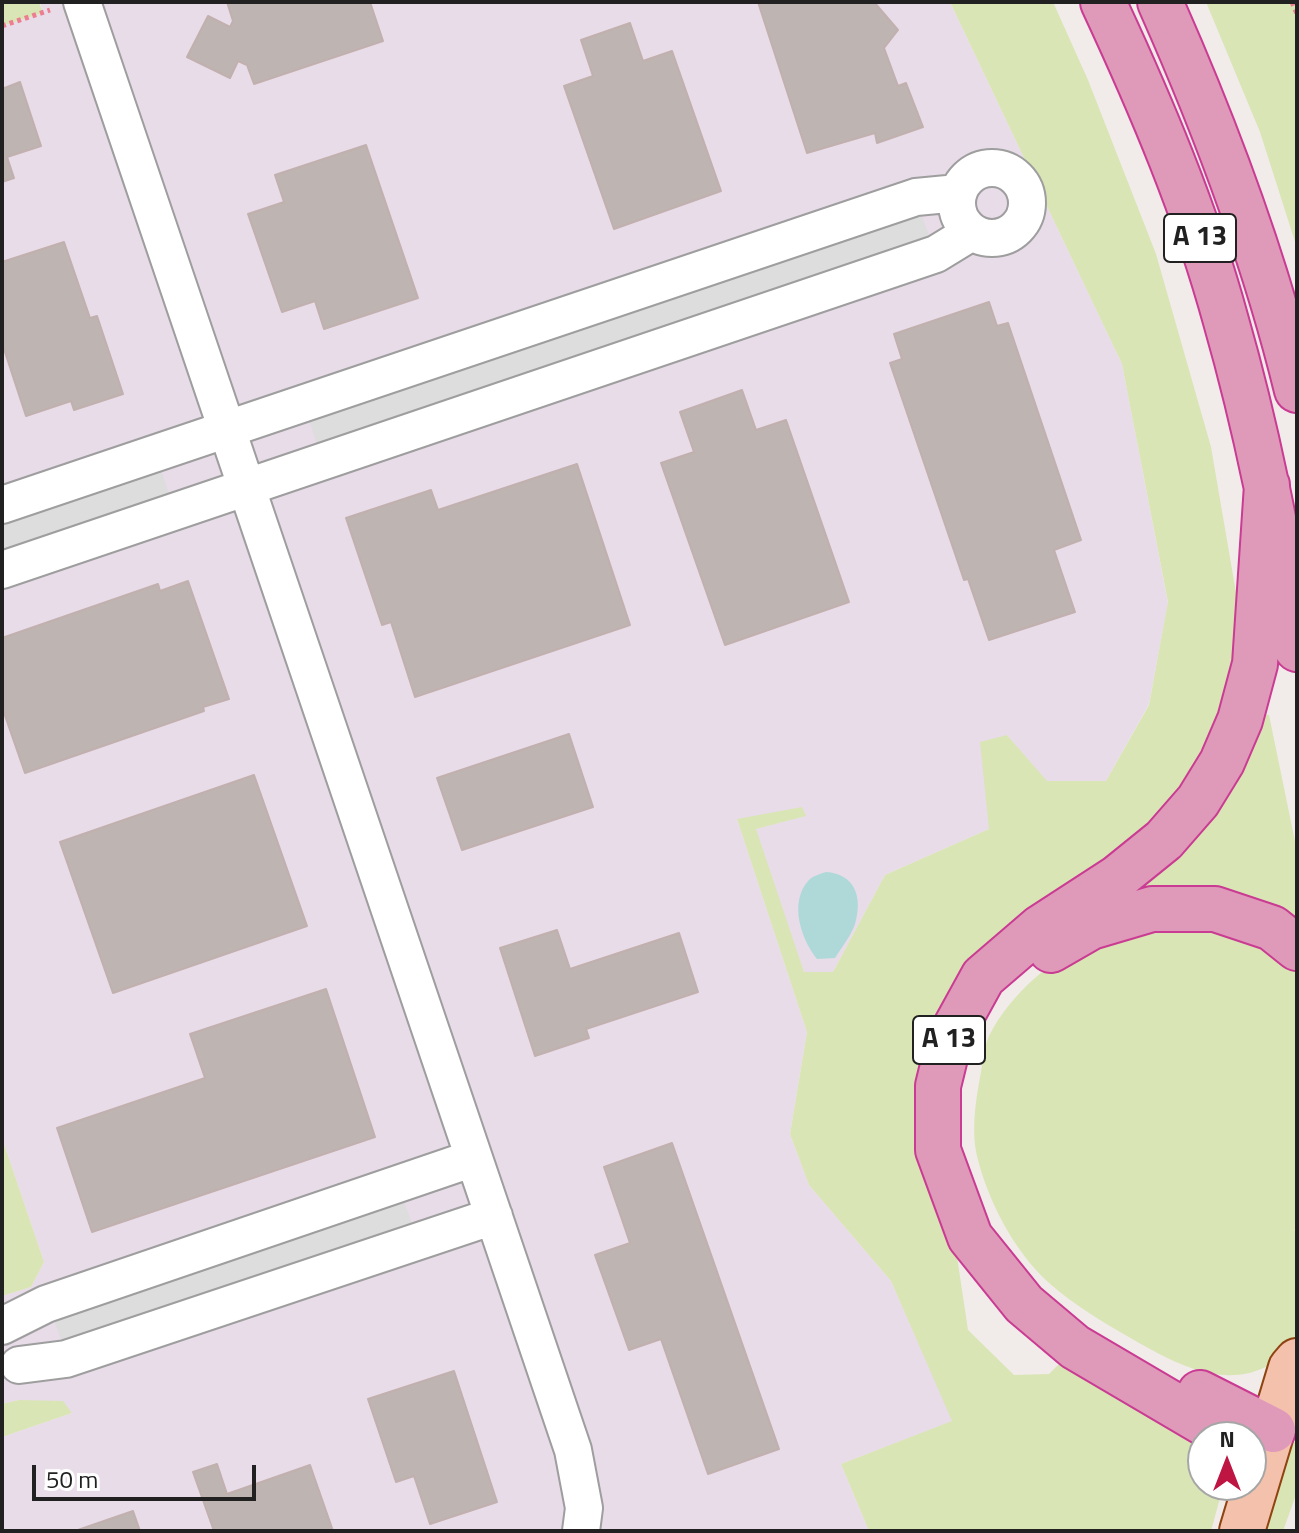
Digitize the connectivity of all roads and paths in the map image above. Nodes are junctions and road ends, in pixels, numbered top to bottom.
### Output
1 (1103, 2) edge
2 (1160, 2) edge
3 (1292, 2) edge
4 (68, 6) edge
5 (1297, 14) edge
6 (2, 26) edge
7 (958, 193) junction
8 (972, 232) junction
9 (1266, 271) junction
10 (1297, 316) edge
11 (1297, 390) edge
12 (227, 429) junction
13 (1267, 485) junction
14 (247, 487) junction
15 (2, 505) edge
16 (2, 570) edge
17 (1297, 649) edge
18 (1297, 948) edge
19 (474, 1158) junction
20 (494, 1216) junction
21 (2, 1326) edge
22 (1297, 1361) edge
23 (10, 1376) edge
24 (1232, 1421) edge
25 (1239, 1421) edge
26 (1267, 1423) edge
27 (1248, 1501) edge
28 (581, 1531) edge
29 (1242, 1531) edge

1 - 13 highway, A 13
2 - 9 highway, A 13
3 - 5 path
4 - 6 path
4 - 12 street
7 - 8 street
7 - 8 street
7 - 12 street
8 - 14 street
9 - 10 highway, A 13
9 - 11 highway, A 13
12 - 14 street
12 - 15 street
13 - 17 highway, A 13
13 - 24 highway, A 13
14 - 16 street
14 - 19 street
18 - 25 highway, A 13
19 - 20 street
19 - 21 street
20 - 23 street
20 - 28 street
21 - 23 street
22 - 26 main road
27 - 29 main road

